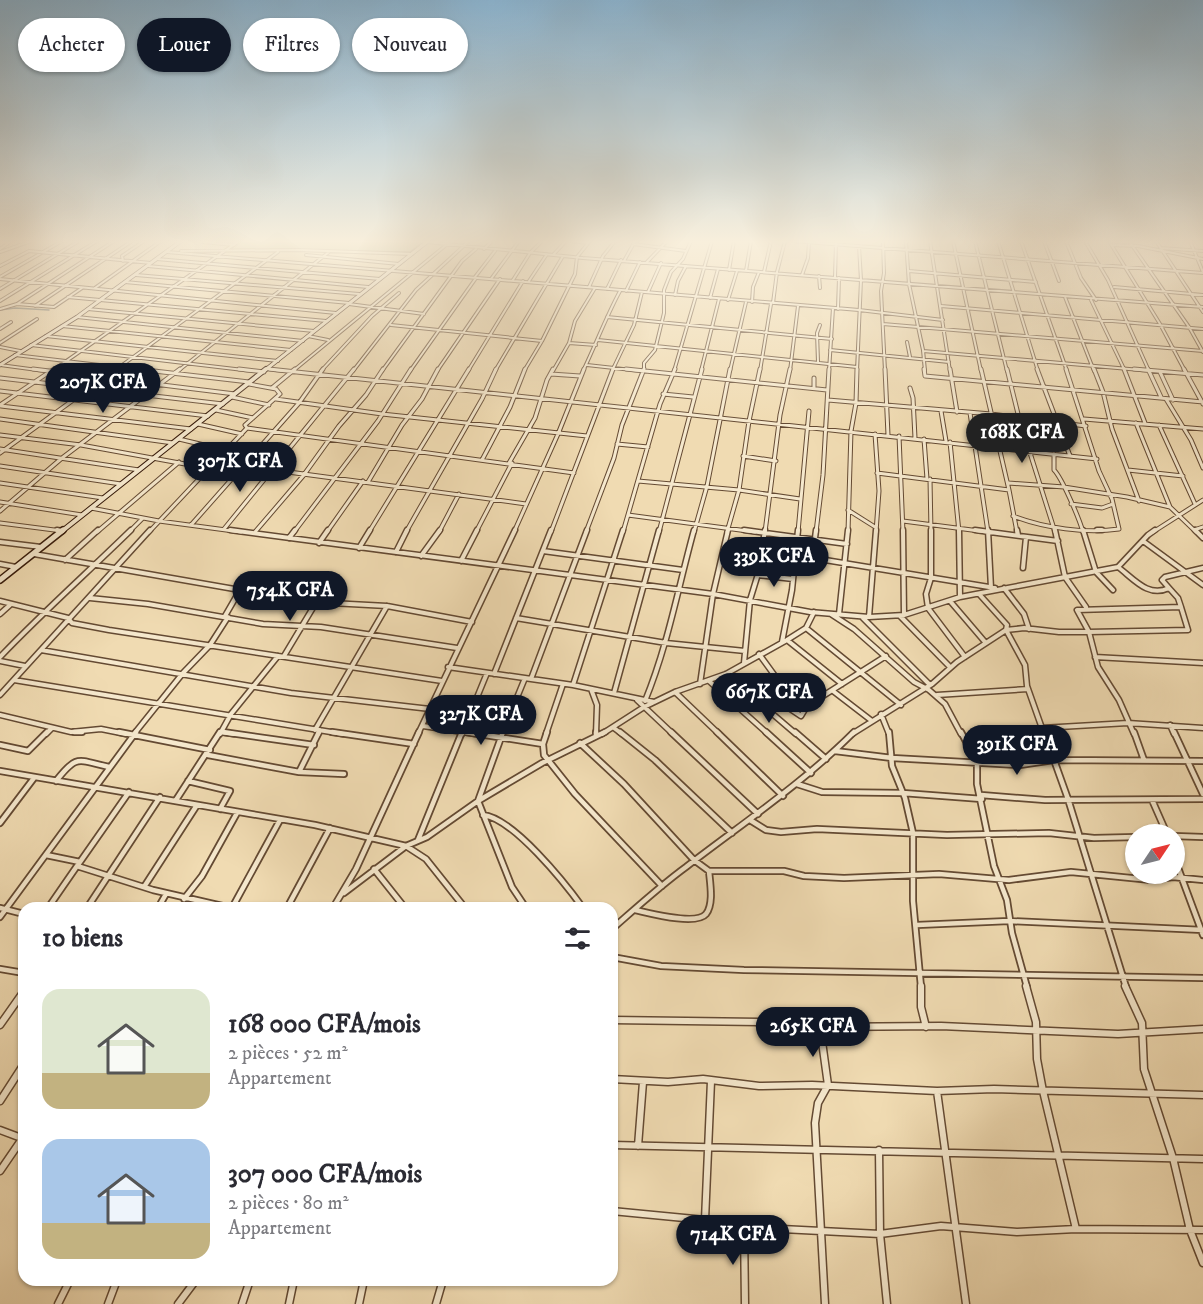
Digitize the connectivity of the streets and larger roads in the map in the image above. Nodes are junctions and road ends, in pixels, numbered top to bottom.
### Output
1 (20, 302) edge
2 (41, 302) edge
3 (61, 302) edge
4 (97, 302) edge
5 (118, 302) edge
6 (153, 302) edge
7 (209, 302) edge
8 (231, 302) edge
9 (265, 302) edge
10 (338, 302) edge
11 (376, 302) edge
12 (388, 302) edge
13 (408, 302) edge
14 (434, 302) edge
15 (459, 302) edge
16 (484, 302) edge
17 (510, 302) edge
18 (537, 302) edge
19 (561, 302) edge
20 (587, 302) edge
21 (615, 302) edge
22 (640, 302) edge
23 (665, 302) edge
24 (695, 302) edge
25 (719, 302) edge
26 (746, 302) joint
27 (752, 302) joint
28 (838, 302) edge
29 (860, 302) edge
30 (882, 302) edge
31 (913, 302) edge
32 (940, 302) edge
33 (965, 302) edge
34 (991, 302) edge
35 (1016, 302) edge
36 (1043, 302) edge
37 (1067, 302) edge
38 (1092, 302) edge
39 (1118, 302) edge
40 (1135, 302) edge
41 (1171, 302) edge
42 (349, 303) junction
43 (772, 303) junction
44 (1146, 303) junction
45 (17, 304) junction
46 (148, 305) junction
47 (262, 305) junction
48 (1173, 305) junction
49 (35, 306) junction
50 (798, 306) junction
51 (941, 306) junction
52 (1201, 307) edge
53 (368, 308) junction
54 (833, 308) junction
55 (967, 308) junction
56 (0, 309) edge
57 (87, 309) junction
58 (199, 309) junction
59 (838, 309) junction
60 (378, 310) junction
61 (860, 310) junction
62 (994, 311) junction
63 (399, 312) junction
64 (1203, 312) edge
65 (336, 313) junction
66 (136, 314) junction
67 (424, 314) junction
68 (883, 314) junction
69 (1019, 314) junction
70 (249, 315) junction
71 (1047, 316) junction
72 (77, 317) junction
73 (607, 317) junction
74 (188, 318) junction
75 (916, 318) junction
76 (1073, 318) junction
77 (37, 319) dead end
78 (943, 320) junction
79 (326, 321) junction
80 (635, 321) junction
81 (1101, 321) junction
82 (11, 322) dead end
83 (125, 322) junction
84 (237, 323) junction
85 (661, 323) junction
86 (884, 324) junction
87 (1126, 324) junction
88 (1160, 324) junction
89 (391, 325) junction
90 (820, 325) dead end
91 (62, 326) junction
92 (688, 326) junction
93 (175, 327) junction
94 (415, 327) junction
95 (917, 327) junction
96 (1189, 327) junction
97 (715, 328) junction
98 (0, 329) edge
99 (945, 329) junction
100 (1203, 329) edge
101 (439, 330) junction
102 (741, 330) junction
103 (314, 331) junction
104 (972, 331) junction
105 (110, 332) junction
106 (463, 332) junction
107 (224, 333) junction
108 (767, 333) junction
109 (1000, 333) junction
110 (489, 335) junction
111 (793, 335) junction
112 (1026, 335) junction
113 (45, 336) junction
114 (308, 336) junction
115 (162, 337) junction
116 (515, 338) junction
117 (818, 338) junction
118 (1055, 338) junction
119 (832, 339) junction
120 (328, 340) junction
121 (598, 340) junction
122 (96, 341) junction
123 (303, 341) junction
124 (542, 341) junction
125 (1083, 341) junction
126 (213, 342) junction
127 (907, 342) dead end
128 (569, 343) junction
129 (625, 343) junction
130 (1113, 344) junction
131 (0, 345) edge
132 (30, 345) junction
133 (596, 345) junction
134 (1137, 345) junction
135 (149, 346) junction
136 (655, 347) junction
137 (1173, 348) junction
138 (292, 350) junction
139 (681, 350) junction
140 (830, 350) junction
141 (20, 351) junction
142 (81, 351) junction
143 (857, 351) junction
144 (923, 351) junction
145 (201, 352) junction
146 (708, 352) junction
147 (1203, 352) edge
148 (948, 353) junction
149 (734, 354) junction
150 (884, 354) junction
151 (15, 355) junction
152 (977, 355) junction
153 (134, 357) junction
154 (762, 357) junction
155 (910, 357) junction
156 (1005, 358) junction
157 (924, 359) junction
158 (791, 360) junction
159 (1034, 360) junction
160 (67, 361) junction
161 (278, 361) junction
162 (818, 362) junction
163 (950, 362) junction
164 (187, 363) junction
165 (831, 363) junction
166 (1063, 363) junction
167 (0, 365) edge
168 (586, 365) junction
169 (1093, 365) junction
170 (119, 367) junction
171 (857, 367) junction
172 (615, 368) junction
173 (1123, 368) junction
174 (266, 370) junction
175 (1150, 370) junction
176 (644, 371) junction
177 (1159, 371) junction
178 (51, 372) junction
179 (291, 372) junction
180 (174, 373) junction
181 (551, 374) junction
182 (674, 374) junction
183 (1187, 374) junction
184 (316, 375) junction
185 (1203, 375) edge
186 (580, 376) junction
187 (699, 377) junction
188 (0, 378) edge
189 (105, 378) junction
190 (348, 378) junction
191 (814, 378) dead end
192 (953, 378) junction
193 (728, 380) junction
194 (374, 381) junction
195 (984, 381) junction
196 (35, 383) junction
197 (250, 383) junction
198 (400, 384) junction
199 (758, 384) junction
200 (1011, 384) junction
201 (160, 385) junction
202 (788, 386) junction
203 (1044, 386) junction
204 (430, 387) junction
205 (272, 388) junction
206 (814, 388) junction
207 (910, 388) dead end
208 (90, 389) junction
209 (1073, 389) junction
210 (455, 390) junction
211 (827, 390) junction
212 (0, 391) edge
213 (1104, 392) junction
214 (20, 393) junction
215 (485, 393) junction
216 (663, 394) junction
217 (147, 395) junction
218 (234, 395) junction
219 (514, 395) junction
220 (1135, 395) junction
221 (693, 397) junction
222 (1163, 398) junction
223 (276, 399) junction
224 (542, 399) junction
225 (75, 400) junction
226 (828, 400) junction
227 (1173, 400) junction
228 (570, 401) junction
229 (1202, 402) edge
230 (299, 403) junction
231 (856, 403) junction
232 (223, 404) junction
233 (0, 405) edge
234 (269, 405) junction
235 (600, 405) junction
236 (325, 406) junction
237 (885, 406) junction
238 (131, 407) junction
239 (628, 408) junction
240 (913, 408) junction
241 (216, 410) junction
242 (353, 410) junction
243 (658, 411) junction
244 (809, 411) dead end
245 (941, 411) junction
246 (58, 412) junction
247 (957, 412) junction
248 (969, 413) junction
249 (382, 414) junction
250 (688, 414) junction
251 (991, 414) junction
252 (208, 416) junction
253 (409, 416) junction
254 (719, 417) junction
255 (253, 418) junction
256 (1019, 418) junction
257 (0, 419) edge
258 (116, 419) junction
259 (1084, 419) junction
260 (439, 420) junction
261 (749, 421) junction
262 (1111, 421) junction
263 (1057, 422) junction
264 (469, 423) junction
265 (779, 423) junction
266 (1136, 423) junction
267 (1145, 423) junction
268 (198, 424) junction
269 (1158, 424) junction
270 (41, 425) junction
271 (500, 426) junction
272 (1086, 426) junction
273 (809, 427) junction
274 (1182, 427) junction
275 (247, 428) junction
276 (191, 429) junction
277 (824, 429) junction
278 (1203, 429) edge
279 (528, 431) junction
280 (852, 431) junction
281 (99, 432) junction
282 (273, 432) junction
283 (242, 434) junction
284 (558, 434) junction
285 (875, 434) junction
286 (0, 435) edge
287 (888, 435) junction
288 (587, 436) junction
289 (899, 436) junction
290 (300, 437) junction
291 (21, 438) junction
292 (915, 438) junction
293 (179, 439) junction
294 (924, 439) junction
295 (329, 441) junction
296 (948, 442) junction
297 (173, 443) junction
298 (617, 444) junction
299 (81, 445) junction
300 (359, 445) junction
301 (976, 445) junction
302 (648, 447) junction
303 (0, 448) edge
304 (387, 448) junction
305 (1000, 448) junction
306 (5, 449) junction
307 (225, 450) junction
308 (417, 452) junction
309 (1028, 452) junction
310 (0, 453) edge
311 (1054, 454) junction
312 (449, 456) junction
313 (743, 456) junction
314 (1071, 456) junction
315 (156, 457) junction
316 (62, 458) junction
317 (1097, 459) junction
318 (482, 460) junction
319 (776, 461) junction
320 (180, 462) junction
321 (214, 462) junction
322 (511, 463) junction
323 (0, 466) edge
324 (243, 467) junction
325 (541, 467) junction
326 (207, 468) junction
327 (1203, 468) edge
328 (139, 470) junction
329 (272, 470) junction
330 (1128, 470) junction
331 (45, 472) junction
332 (574, 473) junction
333 (877, 473) junction
334 (1156, 474) junction
335 (303, 476) junction
336 (902, 476) junction
337 (1183, 476) junction
338 (333, 477) junction
339 (929, 479) junction
340 (366, 481) junction
341 (638, 482) junction
342 (0, 483) edge
343 (955, 483) junction
344 (1009, 483) junction
345 (121, 484) junction
346 (672, 484) junction
347 (398, 486) junction
348 (707, 486) junction
349 (1040, 486) junction
350 (981, 487) junction
351 (1064, 487) junction
352 (27, 488) junction
353 (430, 490) junction
354 (739, 490) junction
355 (1009, 490) junction
356 (459, 494) junction
357 (1110, 494) junction
358 (771, 495) junction
359 (103, 498) junction
360 (493, 499) junction
361 (800, 499) junction
362 (1203, 500) edge
363 (1139, 501) junction
364 (0, 502) edge
365 (1114, 503) junction
366 (8, 504) junction
367 (526, 504) junction
368 (1070, 504) junction
369 (1195, 504) junction
370 (1170, 507) junction
371 (91, 508) junction
372 (848, 510) junction
373 (0, 511) edge
374 (117, 513) junction
375 (82, 515) junction
376 (627, 515) junction
377 (1176, 515) junction
378 (1013, 516) junction
379 (142, 518) junction
380 (159, 521) junction
381 (662, 521) junction
382 (903, 521) junction
383 (0, 523) edge
384 (931, 524) junction
385 (191, 525) junction
386 (695, 525) junction
387 (1052, 525) junction
388 (876, 527) junction
389 (959, 527) junction
390 (1203, 527) edge
391 (1082, 528) junction
392 (224, 529) junction
393 (728, 529) junction
394 (1193, 530) junction
395 (62, 531) junction
396 (988, 531) junction
397 (254, 533) junction
398 (763, 533) junction
399 (1018, 535) junction
400 (798, 537) junction
401 (1026, 537) junction
402 (289, 538) junction
403 (1203, 538) edge
404 (815, 540) junction
405 (1143, 540) junction
406 (1058, 541) junction
407 (0, 542) edge
408 (319, 543) junction
409 (847, 544) junction
410 (41, 548) junction
411 (359, 548) junction
412 (543, 551) junction
413 (396, 553) junction
414 (33, 554) junction
415 (577, 555) junction
416 (421, 556) junction
417 (813, 558) junction
418 (65, 560) junction
419 (461, 561) junction
420 (614, 561) junction
421 (846, 563) junction
422 (0, 564) edge
423 (95, 566) junction
424 (498, 566) junction
425 (16, 567) junction
426 (648, 567) junction
427 (873, 567) junction
428 (1118, 567) junction
429 (1023, 568) dead end
430 (1203, 568) edge
431 (116, 569) junction
432 (682, 570) junction
433 (811, 570) dead end
434 (535, 571) junction
435 (903, 572) junction
436 (1096, 572) junction
437 (1186, 573) junction
438 (757, 575) junction
439 (568, 576) junction
440 (1065, 577) junction
441 (931, 578) junction
442 (793, 579) junction
443 (0, 580) edge
444 (607, 581) junction
445 (961, 584) junction
446 (643, 585) junction
447 (1203, 585) edge
448 (991, 588) junction
449 (1169, 588) junction
450 (1002, 589) junction
451 (240, 590) junction
452 (678, 590) junction
453 (1113, 590) dead end
454 (713, 594) junction
455 (978, 594) junction
456 (960, 597) junction
457 (88, 598) junction
458 (750, 600) junction
459 (0, 601) edge
460 (317, 601) junction
461 (950, 601) junction
462 (11, 605) junction
463 (387, 606) junction
464 (1181, 607) junction
465 (790, 608) junction
466 (928, 608) junction
467 (1087, 608) junction
468 (43, 612) junction
469 (814, 612) junction
470 (0, 614) edge
471 (831, 614) junction
472 (839, 614) junction
473 (902, 615) junction
474 (226, 616) junction
475 (862, 617) junction
476 (68, 618) junction
477 (516, 618) junction
478 (869, 618) junction
479 (472, 622) junction
480 (552, 623) junction
481 (300, 627) junction
482 (806, 628) junction
483 (1029, 629) junction
484 (1006, 630) junction
485 (591, 631) junction
486 (1089, 632) junction
487 (371, 635) junction
488 (631, 637) junction
489 (787, 640) junction
490 (985, 642) junction
491 (666, 643) junction
492 (782, 643) junction
493 (210, 645) junction
494 (706, 646) junction
495 (457, 648) junction
496 (41, 650) junction
497 (745, 651) junction
498 (759, 654) junction
499 (281, 656) junction
500 (886, 656) junction
501 (965, 657) junction
502 (1095, 657) junction
503 (0, 659) edge
504 (744, 663) junction
505 (1201, 664) edge
506 (25, 666) junction
507 (352, 667) junction
508 (951, 667) junction
509 (448, 668) junction
510 (183, 672) junction
511 (487, 673) junction
512 (861, 673) junction
513 (494, 674) junction
514 (726, 674) junction
515 (525, 678) junction
516 (531, 679) junction
517 (14, 680) junction
518 (442, 681) junction
519 (709, 681) junction
520 (563, 684) junction
521 (700, 684) junction
522 (842, 684) junction
523 (573, 685) junction
524 (254, 686) junction
525 (927, 686) junction
526 (591, 689) junction
527 (1028, 689) junction
528 (833, 691) junction
529 (675, 692) junction
530 (614, 693) junction
531 (0, 694) edge
532 (935, 695) junction
533 (333, 697) junction
534 (636, 699) junction
535 (645, 701) junction
536 (654, 702) junction
537 (159, 703) junction
538 (901, 705) junction
539 (644, 707) junction
540 (430, 710) junction
541 (231, 714) junction
542 (881, 714) junction
543 (0, 715) edge
544 (872, 721) junction
545 (1128, 723) junction
546 (1170, 725) junction
547 (423, 726) junction
548 (53, 728) junction
549 (614, 728) junction
550 (1042, 728) junction
551 (1203, 728) edge
552 (318, 730) junction
553 (220, 732) junction
554 (463, 732) junction
555 (133, 735) junction
556 (596, 735) junction
557 (500, 738) junction
558 (580, 743) junction
559 (414, 744) junction
560 (543, 744) junction
561 (0, 745) edge
562 (314, 745) junction
563 (835, 751) junction
564 (209, 752) junction
565 (892, 758) junction
566 (826, 759) junction
567 (548, 760) junction
568 (1054, 760) junction
569 (1144, 760) junction
570 (1188, 760) junction
571 (1203, 761) edge
572 (977, 762) junction
573 (109, 767) junction
574 (1, 772) edge
575 (299, 772) junction
576 (811, 773) junction
577 (344, 774) dead end
578 (34, 778) junction
579 (56, 781) junction
580 (188, 781) junction
581 (797, 784) junction
582 (96, 787) junction
583 (129, 792) junction
584 (903, 793) junction
585 (1203, 794) edge
586 (783, 796) junction
587 (160, 797) junction
588 (981, 797) junction
589 (1068, 799) junction
590 (1203, 799) edge
591 (176, 800) junction
592 (478, 801) junction
593 (1152, 801) junction
594 (197, 805) junction
595 (220, 809) junction
596 (237, 813) junction
597 (758, 814) junction
598 (483, 815) junction
599 (279, 820) junction
600 (750, 820) junction
601 (0, 823) edge
602 (1162, 824) edge
603 (330, 828) junction
604 (732, 833) junction
605 (913, 833) junction
606 (987, 835) junction
607 (1080, 836) junction
608 (1185, 836) edge
609 (1125, 837) edge
610 (1203, 837) edge
611 (370, 838) junction
612 (418, 840) junction
613 (406, 846) junction
614 (46, 855) junction
615 (694, 860) junction
616 (79, 864) junction
617 (374, 869) junction
618 (709, 871) junction
619 (1091, 875) junction
620 (108, 876) junction
621 (912, 876) junction
622 (1125, 878) edge
623 (999, 879) junction
624 (1185, 879) edge
625 (1203, 880) edge
626 (1184, 884) edge
627 (662, 886) junction
628 (144, 887) junction
629 (166, 894) junction
630 (341, 896) junction
631 (184, 899) junction
632 (52, 902) edge
633 (91, 902) edge
634 (161, 902) edge
635 (200, 902) edge
636 (235, 902) edge
637 (290, 902) edge
638 (337, 902) edge
639 (400, 902) edge
640 (460, 902) edge
641 (522, 902) edge
642 (578, 902) edge
643 (3, 909) edge
644 (635, 910) junction
645 (18, 913) edge
646 (0, 917) edge
647 (1009, 921) junction
648 (618, 924) edge
649 (917, 925) junction
650 (1107, 926) junction
651 (1202, 932) edge
652 (618, 959) edge
653 (0, 969) edge
654 (921, 971) junction
655 (18, 972) edge
656 (1022, 973) junction
657 (1121, 976) junction
658 (1203, 978) edge
659 (18, 1000) edge
660 (618, 1020) edge
661 (0, 1025) edge
662 (820, 1027) junction
663 (926, 1027) junction
664 (1203, 1029) edge
665 (1142, 1030) junction
666 (1037, 1031) junction
667 (18, 1073) edge
668 (618, 1080) edge
669 (711, 1081) junction
670 (643, 1082) junction
671 (828, 1085) junction
672 (1043, 1090) junction
673 (937, 1091) junction
674 (1153, 1094) junction
675 (1203, 1095) edge
676 (0, 1101) edge
677 (0, 1130) edge
678 (18, 1136) edge
679 (618, 1145) edge
680 (18, 1146) edge
681 (638, 1146) junction
682 (707, 1148) junction
683 (879, 1150) junction
684 (818, 1151) junction
685 (946, 1153) junction
686 (1057, 1154) junction
687 (1173, 1158) junction
688 (1203, 1159) edge
689 (0, 1171) edge
690 (618, 1212) edge
691 (705, 1220) junction
692 (744, 1227) junction
693 (956, 1228) junction
694 (1076, 1229) junction
695 (821, 1230) junction
696 (1191, 1230) junction
697 (1203, 1230) edge
698 (880, 1234) junction
699 (1203, 1263) edge
700 (67, 1286) edge
701 (115, 1286) edge
702 (192, 1286) edge
703 (248, 1286) edge
704 (293, 1286) edge
705 (363, 1286) edge
706 (441, 1286) edge
707 (58, 1304) edge
708 (108, 1304) edge
709 (178, 1304) edge
710 (242, 1304) edge
711 (289, 1304) edge
712 (359, 1304) edge
713 (436, 1304) edge
714 (745, 1304) edge
715 (825, 1304) edge
716 (887, 1304) edge
717 (966, 1304) edge

1 - 45 street
2 - 49 street
3 - 49 street
4 - 57 street
5 - 46 street
6 - 46 street
7 - 58 street
8 - 47 street
9 - 47 street
10 - 42 street
11 - 53 street
12 - 60 street
13 - 63 street
14 - 67 street
15 - 101 street
16 - 106 street
17 - 110 street
18 - 116 street
19 - 124 street
20 - 128 street
21 - 73 street
22 - 80 street
23 - 85 street
24 - 92 street
25 - 97 street
26 - 27 street
26 - 102 street
27 - 43 street
28 - 59 street
29 - 61 street
30 - 68 street
31 - 75 street
32 - 51 street
33 - 55 street
34 - 62 street
35 - 69 street
36 - 71 street
37 - 76 street
38 - 81 street
39 - 87 street
40 - 44 street
41 - 48 street
42 - 53 street
42 - 65 street
43 - 50 street
43 - 108 street
44 - 48 street
44 - 88 street
45 - 49 street
45 - 56 street
46 - 58 street
46 - 66 street
47 - 65 street
47 - 70 street
48 - 52 street
48 - 96 street
50 - 54 street
50 - 111 street
51 - 55 street
51 - 78 street
52 - 64 street
53 - 60 street
53 - 120 street
54 - 59 street
54 - 119 street
55 - 62 street
55 - 104 street
57 - 66 street
57 - 72 street
58 - 70 street
58 - 74 street
59 - 61 street
60 - 63 street
60 - 184 street
61 - 68 street
61 - 143 street
62 - 69 street
62 - 109 street
63 - 67 street
63 - 89 street
65 - 79 street
66 - 74 street
66 - 83 street
67 - 94 street
68 - 75 street
68 - 86 street
69 - 71 street
69 - 112 street
70 - 79 street
70 - 84 street
71 - 76 street
71 - 118 street
72 - 83 street
72 - 91 street
73 - 80 street
73 - 121 street
74 - 84 street
74 - 93 street
75 - 78 street
75 - 95 street
76 - 81 street
76 - 125 street
77 - 131 street
78 - 99 street
79 - 103 street
80 - 85 street
80 - 129 street
81 - 87 street
81 - 130 street
82 - 98 street
83 - 93 street
83 - 105 street
84 - 103 street
84 - 107 street
85 - 92 street
85 - 136 street
86 - 95 street
86 - 150 street
87 - 88 street
87 - 134 street
88 - 96 street
88 - 137 street
89 - 94 street
89 - 190 street
90 - 117 street
91 - 105 street
91 - 113 street
92 - 97 street
92 - 139 street
93 - 107 street
93 - 115 street
94 - 101 street
94 - 194 street
95 - 99 street
95 - 144 street
96 - 100 street
96 - 147 street
97 - 102 street
97 - 146 street
99 - 104 street
99 - 148 street
101 - 106 street
101 - 198 street
102 - 108 street
102 - 149 street
103 - 114 street
104 - 109 street
104 - 152 street
105 - 115 street
105 - 122 street
106 - 110 street
106 - 204 street
107 - 123 street
107 - 126 street
108 - 111 street
108 - 154 street
109 - 112 street
109 - 156 street
110 - 116 street
110 - 210 street
111 - 117 street
111 - 158 street
112 - 118 street
112 - 159 street
113 - 122 street
113 - 132 street
114 - 120 street
114 - 123 street
115 - 126 street
115 - 135 street
116 - 124 street
116 - 215 street
117 - 119 street
117 - 162 street
118 - 125 street
118 - 166 street
119 - 140 street
120 - 179 street
121 - 129 street
121 - 133 street
122 - 135 street
122 - 142 street
123 - 138 street
124 - 219 street
125 - 130 street
125 - 169 street
126 - 138 street
126 - 145 street
127 - 155 street
128 - 133 street
128 - 181 street
129 - 136 street
129 - 172 street
130 - 134 street
130 - 173 street
131 - 141 street
132 - 141 street
132 - 142 street
133 - 168 street
134 - 137 street
134 - 175 street
135 - 145 street
135 - 153 street
136 - 139 street
136 - 176 street
137 - 147 street
137 - 183 street
138 - 161 street
139 - 146 street
139 - 182 street
140 - 143 street
140 - 165 street
141 - 151 street
142 - 153 street
142 - 160 street
143 - 150 street
143 - 171 street
144 - 148 street
144 - 157 street
145 - 161 street
145 - 164 street
146 - 149 street
146 - 187 street
148 - 152 street
148 - 163 street
149 - 154 street
149 - 193 street
150 - 155 street
150 - 237 street
151 - 160 street
151 - 167 street
152 - 156 street
152 - 195 street
153 - 164 street
153 - 170 street
154 - 158 street
154 - 199 street
155 - 157 street
156 - 159 street
156 - 200 street
157 - 163 street
157 - 192 street
158 - 162 street
158 - 202 street
159 - 166 street
159 - 203 street
160 - 170 street
160 - 178 street
161 - 174 street
162 - 165 street
163 - 192 street
164 - 174 street
164 - 180 street
165 - 171 street
165 - 211 street
166 - 169 street
166 - 209 street
167 - 178 street
168 - 172 street
168 - 186 street
169 - 173 street
169 - 213 street
170 - 180 street
170 - 189 street
171 - 231 street
172 - 176 street
172 - 235 street
173 - 175 street
173 - 220 street
174 - 179 street
174 - 197 street
175 - 177 street
175 - 222 street
176 - 182 street
176 - 239 street
177 - 183 street
177 - 227 street
178 - 189 street
178 - 196 street
179 - 184 street
179 - 205 street
180 - 197 street
180 - 201 street
181 - 186 street
181 - 224 street
182 - 187 street
182 - 216 street
183 - 185 street
183 - 229 street
184 - 190 street
184 - 230 street
186 - 228 street
187 - 193 street
187 - 221 street
188 - 196 street
189 - 201 street
189 - 208 street
190 - 194 street
190 - 236 street
191 - 206 street
192 - 195 street
192 - 247 street
193 - 199 street
193 - 254 street
194 - 198 street
194 - 242 street
195 - 200 street
195 - 251 street
196 - 208 street
196 - 214 street
197 - 205 street
197 - 218 street
198 - 204 street
198 - 249 street
199 - 202 street
199 - 261 street
200 - 203 street
200 - 256 street
201 - 217 street
201 - 218 street
202 - 206 street
202 - 265 street
203 - 209 street
203 - 263 street
204 - 210 street
204 - 253 street
205 - 223 street
206 - 211 street
207 - 240 street
208 - 217 street
208 - 225 street
209 - 213 street
209 - 259 street
210 - 215 street
210 - 260 street
211 - 226 street
212 - 214 street
213 - 220 street
213 - 262 street
214 - 225 street
214 - 233 street
215 - 219 street
215 - 264 street
216 - 221 street
216 - 243 street
217 - 232 street
217 - 238 street
218 - 232 street
218 - 234 street
219 - 224 street
219 - 271 street
220 - 222 street
220 - 267 street
221 - 250 street
222 - 227 street
222 - 274 street
223 - 230 street
223 - 234 street
224 - 228 street
224 - 279 street
225 - 238 street
225 - 246 street
226 - 231 street
226 - 277 street
227 - 229 street
228 - 235 street
228 - 284 street
230 - 236 street
230 - 282 street
231 - 237 street
231 - 280 street
232 - 241 street
233 - 246 street
234 - 255 street
235 - 239 street
235 - 288 street
236 - 242 street
236 - 290 street
237 - 240 street
237 - 287 street
238 - 252 street
238 - 258 street
239 - 243 street
239 - 298 street
240 - 245 street
240 - 292 street
241 - 252 street
241 - 255 street
242 - 249 street
242 - 295 street
243 - 250 street
243 - 302 street
244 - 273 street
245 - 247 street
245 - 296 street
246 - 258 street
246 - 270 street
247 - 248 street
248 - 251 street
248 - 301 street
249 - 253 street
249 - 300 street
250 - 254 street
250 - 346 street
251 - 256 street
251 - 305 street
252 - 268 street
253 - 260 street
253 - 304 street
254 - 261 street
254 - 348 street
255 - 275 street
256 - 263 street
256 - 309 street
257 - 270 street
258 - 276 street
258 - 281 street
259 - 262 street
259 - 272 street
260 - 264 street
260 - 308 street
261 - 265 street
261 - 313 street
262 - 266 street
262 - 330 street
263 - 272 street
263 - 314 street
264 - 271 street
264 - 312 street
265 - 273 street
265 - 319 street
266 - 267 street
266 - 334 street
267 - 269 street
268 - 276 street
268 - 283 street
269 - 274 street
269 - 337 street
270 - 281 street
270 - 291 street
271 - 279 street
271 - 318 street
272 - 317 street
273 - 277 street
273 - 361 street
274 - 278 street
274 - 327 street
275 - 282 street
275 - 283 street
276 - 293 street
277 - 280 street
277 - 404 street
279 - 284 street
279 - 322 street
280 - 285 street
280 - 372 street
281 - 297 street
281 - 299 street
282 - 290 street
282 - 324 street
283 - 307 street
284 - 288 street
284 - 325 street
285 - 287 street
285 - 333 street
286 - 291 street
287 - 289 street
288 - 332 street
289 - 292 street
289 - 336 street
290 - 295 street
290 - 329 street
291 - 299 street
291 - 306 street
292 - 294 street
293 - 297 street
293 - 307 street
294 - 296 street
294 - 339 street
295 - 300 street
295 - 335 street
296 - 301 street
296 - 343 street
297 - 315 street
298 - 302 street
298 - 415 street
299 - 315 street
299 - 316 street
300 - 304 street
300 - 338 street
301 - 305 street
301 - 350 street
302 - 341 street
303 - 306 street
304 - 308 street
304 - 340 street
305 - 309 street
305 - 344 street
306 - 310 street
306 - 316 street
307 - 321 street
308 - 312 street
308 - 347 street
309 - 311 street
309 - 349 street
311 - 314 street
311 - 351 street
312 - 318 street
312 - 353 street
313 - 319 street
313 - 354 street
314 - 317 street
315 - 320 street
315 - 328 street
316 - 328 street
316 - 331 street
317 - 357 street
318 - 322 street
319 - 358 street
320 - 326 street
320 - 374 street
321 - 324 street
321 - 326 street
322 - 325 street
322 - 360 street
323 - 331 street
324 - 329 street
324 - 385 street
325 - 332 street
325 - 367 street
326 - 380 street
328 - 345 street
329 - 335 street
329 - 392 street
330 - 334 street
330 - 363 street
331 - 345 street
331 - 352 street
332 - 412 street
333 - 336 street
333 - 388 street
334 - 337 street
334 - 370 street
335 - 338 street
335 - 397 street
336 - 339 street
336 - 382 street
337 - 369 street
338 - 340 street
338 - 402 street
339 - 343 street
339 - 384 street
340 - 347 street
340 - 408 street
341 - 346 street
341 - 376 street
342 - 352 street
343 - 350 street
343 - 389 street
344 - 349 street
344 - 355 street
345 - 359 street
346 - 348 street
346 - 381 street
347 - 353 street
347 - 411 street
348 - 354 street
348 - 386 street
349 - 351 street
349 - 387 street
350 - 355 street
350 - 396 street
351 - 357 street
351 - 368 street
352 - 359 street
352 - 366 street
353 - 356 street
353 - 413 street
354 - 358 street
354 - 393 street
355 - 378 street
356 - 360 street
356 - 416 street
357 - 363 street
357 - 365 street
358 - 361 street
358 - 398 street
359 - 371 street
360 - 367 street
360 - 419 street
361 - 400 street
362 - 369 street
363 - 370 street
364 - 366 street
365 - 368 street
365 - 391 street
366 - 373 street
366 - 375 street
367 - 424 street
368 - 391 street
369 - 377 street
370 - 377 street
371 - 374 street
371 - 375 street
372 - 388 street
372 - 409 street
374 - 379 street
374 - 418 street
375 - 395 street
376 - 381 street
376 - 420 street
377 - 394 street
377 - 405 street
378 - 387 street
378 - 399 street
379 - 380 street
379 - 423 street
380 - 385 street
380 - 431 street
381 - 386 street
381 - 426 street
382 - 384 street
382 - 435 street
383 - 395 street
384 - 389 street
384 - 441 street
385 - 392 street
386 - 393 street
386 - 432 street
387 - 391 street
387 - 406 street
388 - 427 street
389 - 396 street
389 - 445 street
390 - 394 street
391 - 436 street
392 - 397 street
393 - 398 street
393 - 454 street
394 - 403 street
395 - 410 street
396 - 399 street
396 - 448 street
397 - 402 street
398 - 400 street
398 - 438 street
399 - 401 street
400 - 404 street
400 - 442 street
401 - 406 street
401 - 429 street
402 - 408 street
404 - 409 street
404 - 417 street
405 - 428 street
405 - 437 street
406 - 440 street
407 - 410 street
408 - 411 street
409 - 421 street
410 - 414 street
411 - 413 street
412 - 415 street
412 - 434 street
413 - 416 street
414 - 418 street
414 - 425 street
415 - 420 street
415 - 439 street
416 - 419 street
417 - 421 street
417 - 433 street
418 - 423 street
419 - 424 street
420 - 426 street
420 - 444 street
421 - 427 street
421 - 472 street
422 - 425 street
423 - 431 street
423 - 468 street
424 - 434 street
424 - 479 street
425 - 443 street
426 - 432 street
426 - 446 street
427 - 435 street
427 - 478 street
428 - 436 street
428 - 449 street
430 - 437 street
431 - 451 street
431 - 457 street
432 - 452 street
434 - 439 street
434 - 477 street
435 - 441 street
435 - 473 street
436 - 440 street
436 - 453 street
437 - 447 street
437 - 449 street
438 - 442 street
438 - 458 street
439 - 444 street
439 - 480 street
440 - 450 street
440 - 467 street
441 - 445 street
441 - 466 street
442 - 465 street
444 - 446 street
444 - 485 street
445 - 448 street
445 - 456 street
446 - 452 street
446 - 488 street
448 - 450 street
449 - 464 street
450 - 455 street
450 - 483 street
451 - 460 street
451 - 474 street
452 - 454 street
452 - 491 street
454 - 458 street
454 - 494 street
455 - 456 street
455 - 484 street
456 - 461 street
457 - 474 street
457 - 476 street
458 - 465 street
458 - 497 street
459 - 462 street
460 - 463 street
460 - 481 street
461 - 466 street
461 - 490 street
462 - 468 street
462 - 470 street
463 - 479 street
463 - 487 street
464 - 467 street
464 - 486 street
465 - 469 street
465 - 492 street
466 - 473 street
466 - 501 street
467 - 486 street
468 - 476 street
468 - 503 street
469 - 471 street
469 - 482 street
471 - 472 street
471 - 500 street
472 - 475 street
473 - 478 street
473 - 508 street
474 - 481 street
474 - 493 street
475 - 478 street
475 - 525 street
476 - 493 street
476 - 496 street
477 - 480 street
477 - 513 street
479 - 495 street
480 - 485 street
480 - 516 street
481 - 487 street
481 - 499 street
482 - 489 street
482 - 512 street
483 - 484 street
483 - 486 street
484 - 490 street
484 - 527 street
485 - 488 street
485 - 523 street
486 - 502 street
487 - 495 street
487 - 507 street
488 - 491 street
488 - 530 street
489 - 492 street
489 - 522 street
490 - 501 street
491 - 494 street
491 - 535 street
492 - 498 street
493 - 499 street
493 - 510 street
494 - 497 street
494 - 521 street
495 - 509 street
496 - 506 street
496 - 510 street
497 - 504 street
498 - 504 street
498 - 528 street
499 - 507 street
499 - 524 street
500 - 512 street
500 - 525 street
501 - 508 street
502 - 505 street
502 - 545 street
503 - 506 street
504 - 514 street
506 - 517 street
507 - 518 street
507 - 533 street
508 - 525 street
509 - 511 street
509 - 518 street
510 - 524 street
510 - 537 street
511 - 513 street
511 - 554 street
512 - 522 street
512 - 538 street
513 - 515 street
514 - 519 street
514 - 566 street
515 - 516 street
515 - 557 street
516 - 520 street
517 - 531 street
517 - 537 street
518 - 540 street
519 - 521 street
519 - 576 street
520 - 523 street
520 - 560 street
521 - 529 street
522 - 528 street
523 - 526 street
524 - 533 street
524 - 541 street
525 - 532 street
525 - 538 street
526 - 530 street
526 - 556 street
527 - 532 street
527 - 550 street
528 - 544 street
529 - 536 street
529 - 586 street
530 - 534 street
532 - 572 street
533 - 540 street
533 - 552 street
534 - 535 street
534 - 539 street
535 - 536 street
536 - 539 street
537 - 541 street
537 - 555 street
538 - 542 street
539 - 549 street
539 - 597 street
540 - 547 street
541 - 552 street
541 - 553 street
542 - 544 street
542 - 565 street
543 - 548 street
544 - 563 street
545 - 546 street
545 - 550 street
545 - 569 street
546 - 551 street
546 - 570 street
547 - 554 street
547 - 559 street
548 - 555 street
548 - 561 street
549 - 556 street
549 - 604 street
550 - 568 street
552 - 559 street
552 - 562 street
553 - 562 street
553 - 564 street
554 - 557 street
554 - 612 street
555 - 564 street
555 - 573 street
556 - 558 street
557 - 560 street
557 - 592 street
558 - 567 street
558 - 615 street
559 - 611 street
560 - 567 street
562 - 575 street
563 - 565 street
563 - 566 street
564 - 575 street
564 - 580 street
565 - 572 street
565 - 584 street
566 - 576 street
567 - 592 street
567 - 627 street
568 - 569 street
568 - 572 street
568 - 589 street
569 - 570 street
570 - 571 street
570 - 585 street
572 - 588 street
573 - 579 street
573 - 582 street
574 - 578 street
575 - 577 street
576 - 581 street
578 - 579 street
578 - 601 street
579 - 582 street
580 - 591 street
580 - 595 street
581 - 584 street
581 - 586 street
582 - 583 street
582 - 614 street
583 - 587 street
583 - 616 street
584 - 588 street
584 - 605 street
586 - 597 street
587 - 591 street
587 - 620 street
588 - 589 street
588 - 606 street
589 - 593 street
589 - 607 street
590 - 593 street
591 - 594 street
592 - 598 street
592 - 612 street
593 - 602 street
594 - 595 street
594 - 628 street
595 - 596 street
596 - 599 street
596 - 631 street
597 - 600 street
598 - 641 street
598 - 642 street
599 - 603 street
599 - 636 street
600 - 604 street
600 - 605 street
603 - 611 street
603 - 637 street
604 - 615 street
605 - 606 street
605 - 621 street
606 - 607 street
606 - 623 street
607 - 609 street
607 - 619 street
608 - 610 street
611 - 613 street
611 - 630 street
612 - 613 street
613 - 617 street
613 - 640 street
614 - 616 street
614 - 643 street
615 - 618 street
615 - 627 street
616 - 620 street
616 - 632 street
617 - 630 street
617 - 639 street
618 - 621 street
618 - 644 street
619 - 622 street
619 - 623 street
619 - 650 street
620 - 628 street
620 - 633 street
621 - 623 street
621 - 649 street
623 - 647 street
624 - 625 street
626 - 651 street
627 - 644 street
628 - 629 street
629 - 631 street
629 - 634 street
630 - 638 street
631 - 635 street
643 - 645 street
643 - 646 street
644 - 648 street
647 - 649 street
647 - 650 street
647 - 656 street
649 - 654 street
650 - 651 street
650 - 657 street
652 - 654 street
653 - 655 street
654 - 656 street
654 - 663 street
656 - 657 street
656 - 666 street
657 - 658 street
657 - 665 street
659 - 661 street
660 - 662 street
662 - 663 street
662 - 671 street
663 - 666 street
664 - 665 street
665 - 666 street
665 - 674 street
666 - 672 street
667 - 676 street
668 - 670 street
669 - 670 street
669 - 671 street
669 - 682 street
670 - 681 street
671 - 673 street
671 - 684 street
672 - 673 street
672 - 674 street
672 - 686 street
673 - 685 street
674 - 675 street
674 - 687 street
677 - 678 street
679 - 681 street
680 - 689 street
681 - 682 street
682 - 684 street
682 - 691 street
683 - 684 street
683 - 685 street
683 - 698 street
684 - 695 street
685 - 686 street
685 - 693 street
686 - 687 street
686 - 694 street
687 - 688 street
687 - 696 street
690 - 691 street
691 - 692 street
692 - 695 street
692 - 714 street
693 - 694 street
693 - 698 street
693 - 717 street
694 - 696 street
695 - 698 street
695 - 715 street
696 - 697 street
696 - 699 street
698 - 716 street
700 - 707 street
701 - 708 street
702 - 709 street
703 - 710 street
704 - 711 street
705 - 712 street
706 - 713 street

